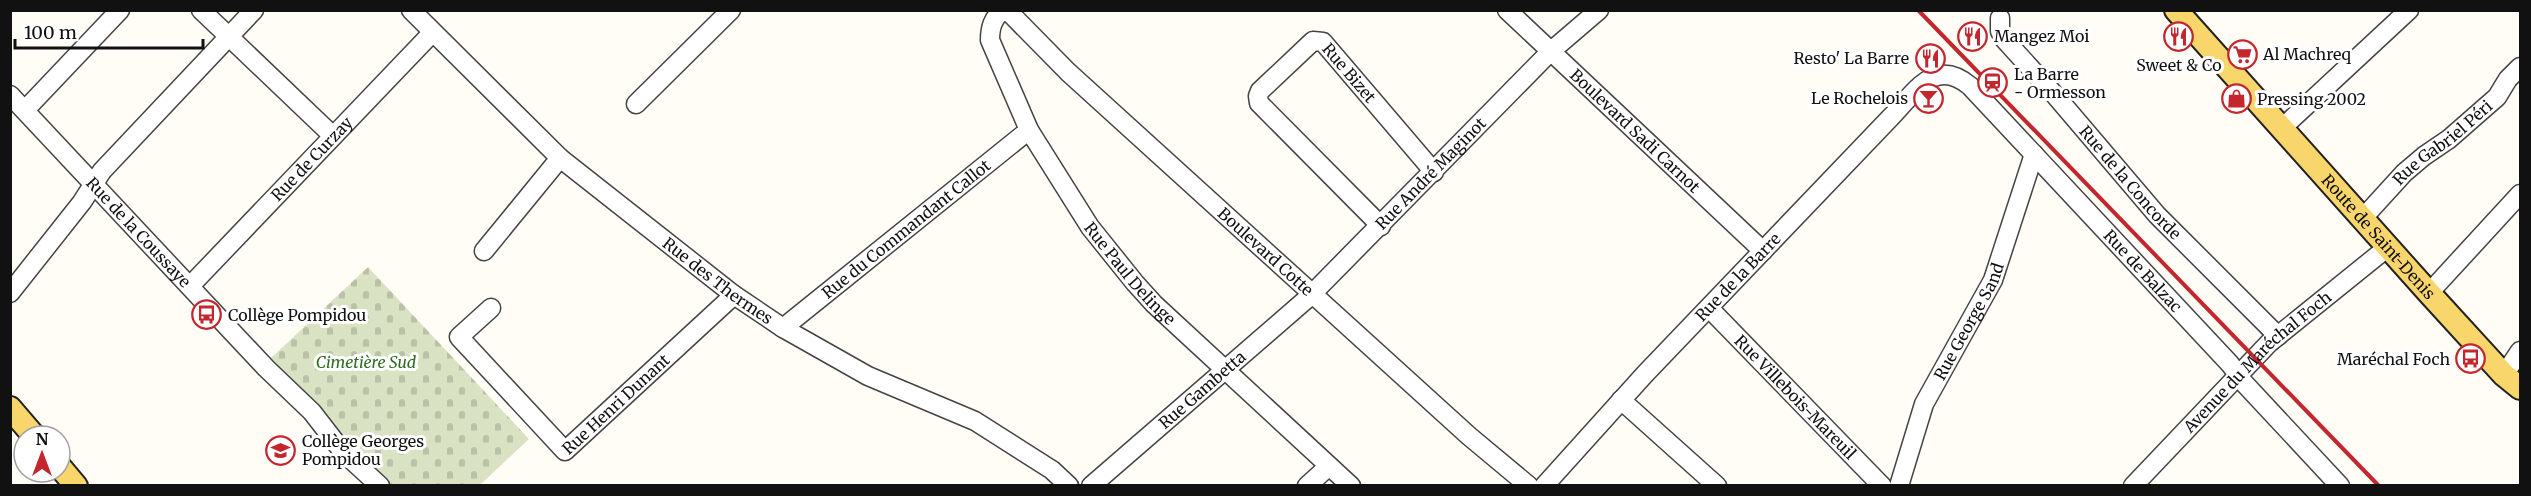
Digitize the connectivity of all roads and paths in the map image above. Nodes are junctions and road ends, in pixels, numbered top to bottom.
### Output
1 (120, 10) edge
2 (201, 10) edge
3 (254, 10) edge
4 (411, 10) edge
5 (731, 10) edge
6 (1005, 10) edge
7 (1507, 10) edge
8 (1599, 10) edge
9 (2176, 10) edge
10 (2409, 10) edge
11 (2000, 13) edge
12 (432, 33) junction
13 (229, 38) junction
14 (1550, 52) junction
15 (2520, 67) edge
16 (1936, 75) joint
17 (10, 95) edge
18 (636, 104) dead end
19 (25, 110) junction
20 (2282, 128) junction
21 (1029, 130) junction
22 (333, 136) junction
23 (2034, 154) junction
24 (560, 159) junction
25 (1434, 172) junction
26 (93, 183) junction
27 (2520, 194) edge
28 (2363, 218) junction
29 (1381, 226) junction
30 (2388, 247) junction
31 (484, 251) dead end
32 (1763, 251) junction
33 (189, 286) junction
34 (10, 293) edge
35 (2429, 293) junction
36 (1312, 294) junction
37 (734, 295) junction
38 (491, 308) dead end
39 (1709, 308) junction
40 (783, 328) junction
41 (2278, 336) junction
42 (2520, 351) edge
43 (266, 368) junction
44 (1227, 370) junction
45 (2238, 376) junction
46 (2512, 381) edge
47 (1621, 400) junction
48 (2520, 400) edge
49 (10, 408) edge
50 (24, 424) edge
51 (1329, 466) junction
52 (368, 486) edge
53 (380, 486) edge
54 (1069, 486) edge
55 (1091, 486) edge
56 (1307, 486) edge
57 (1352, 486) edge
58 (1529, 486) edge
59 (1544, 486) edge
60 (1717, 486) edge
61 (1882, 486) edge
62 (1899, 486) edge
63 (2133, 486) edge
64 (2340, 486) edge

1 - 19 street
2 - 13 street
3 - 13 street
4 - 12 street, Rue des Thermes
5 - 18 street
6 - 21 street, Rue Paul Delinge
6 - 36 street, Boulevard Cotte
7 - 14 street, Boulevard Sadi Carnot
8 - 14 street, Rue André Maginot
9 - 20 main road, Route de Saint-Denis
10 - 20 street
11 - 41 street, Rue de la Concorde
12 - 22 street, Rue de Curzay
12 - 24 street, Rue des Thermes
13 - 22 street
13 - 26 street
14 - 25 street, Rue André Maginot
14 - 32 street, Boulevard Sadi Carnot
15 - 28 street, Rue Gabriel Péri
16 - 23 street, Rue de Balzac
16 - 32 street, Rue de la Barre
17 - 19 street, Rue de la Coussaye
19 - 26 street, Rue de la Coussaye
20 - 28 main road, Route de Saint-Denis
21 - 40 street, Rue du Commandant Callot
21 - 44 street, Rue Paul Delinge
22 - 33 street, Rue de Curzay
23 - 45 street, Rue de Balzac
23 - 62 street, Rue George Sand
24 - 31 street
24 - 37 street, Rue des Thermes
25 - 29 street, Rue André Maginot
25 - 29 street, Rue Bizet
26 - 33 street, Rue de la Coussaye
26 - 34 street
27 - 35 street
28 - 30 main road, Route de Saint-Denis
29 - 36 street, Rue André Maginot
30 - 35 main road, Route de Saint-Denis
30 - 41 street, Avenue du Maréchal Foch
32 - 39 street, Rue de la Barre
33 - 43 street, Rue de la Coussaye
35 - 46 main road, Route de Saint-Denis
36 - 44 street, Rue Gambetta
36 - 58 street, Boulevard Cotte
37 - 38 street, Rue Henri Dunant
37 - 40 street, Rue des Thermes
39 - 47 street, Rue de la Barre
39 - 61 street, Rue Villebois-Mareuil
40 - 54 street, Rue des Thermes
41 - 45 street, Avenue du Maréchal Foch
42 - 46 street
43 - 52 street, Rue de la Coussaye
43 - 53 street, Rue de la Coussaye
44 - 51 street, Rue Paul Delinge
44 - 55 street, Rue Gambetta
45 - 63 street, Avenue du Maréchal Foch
45 - 64 street, Rue de Balzac
46 - 48 main road, Route de Saint-Denis
47 - 59 street, Rue de la Barre
47 - 60 street
49 - 50 main road
51 - 56 street
51 - 57 street, Rue Paul Delinge

